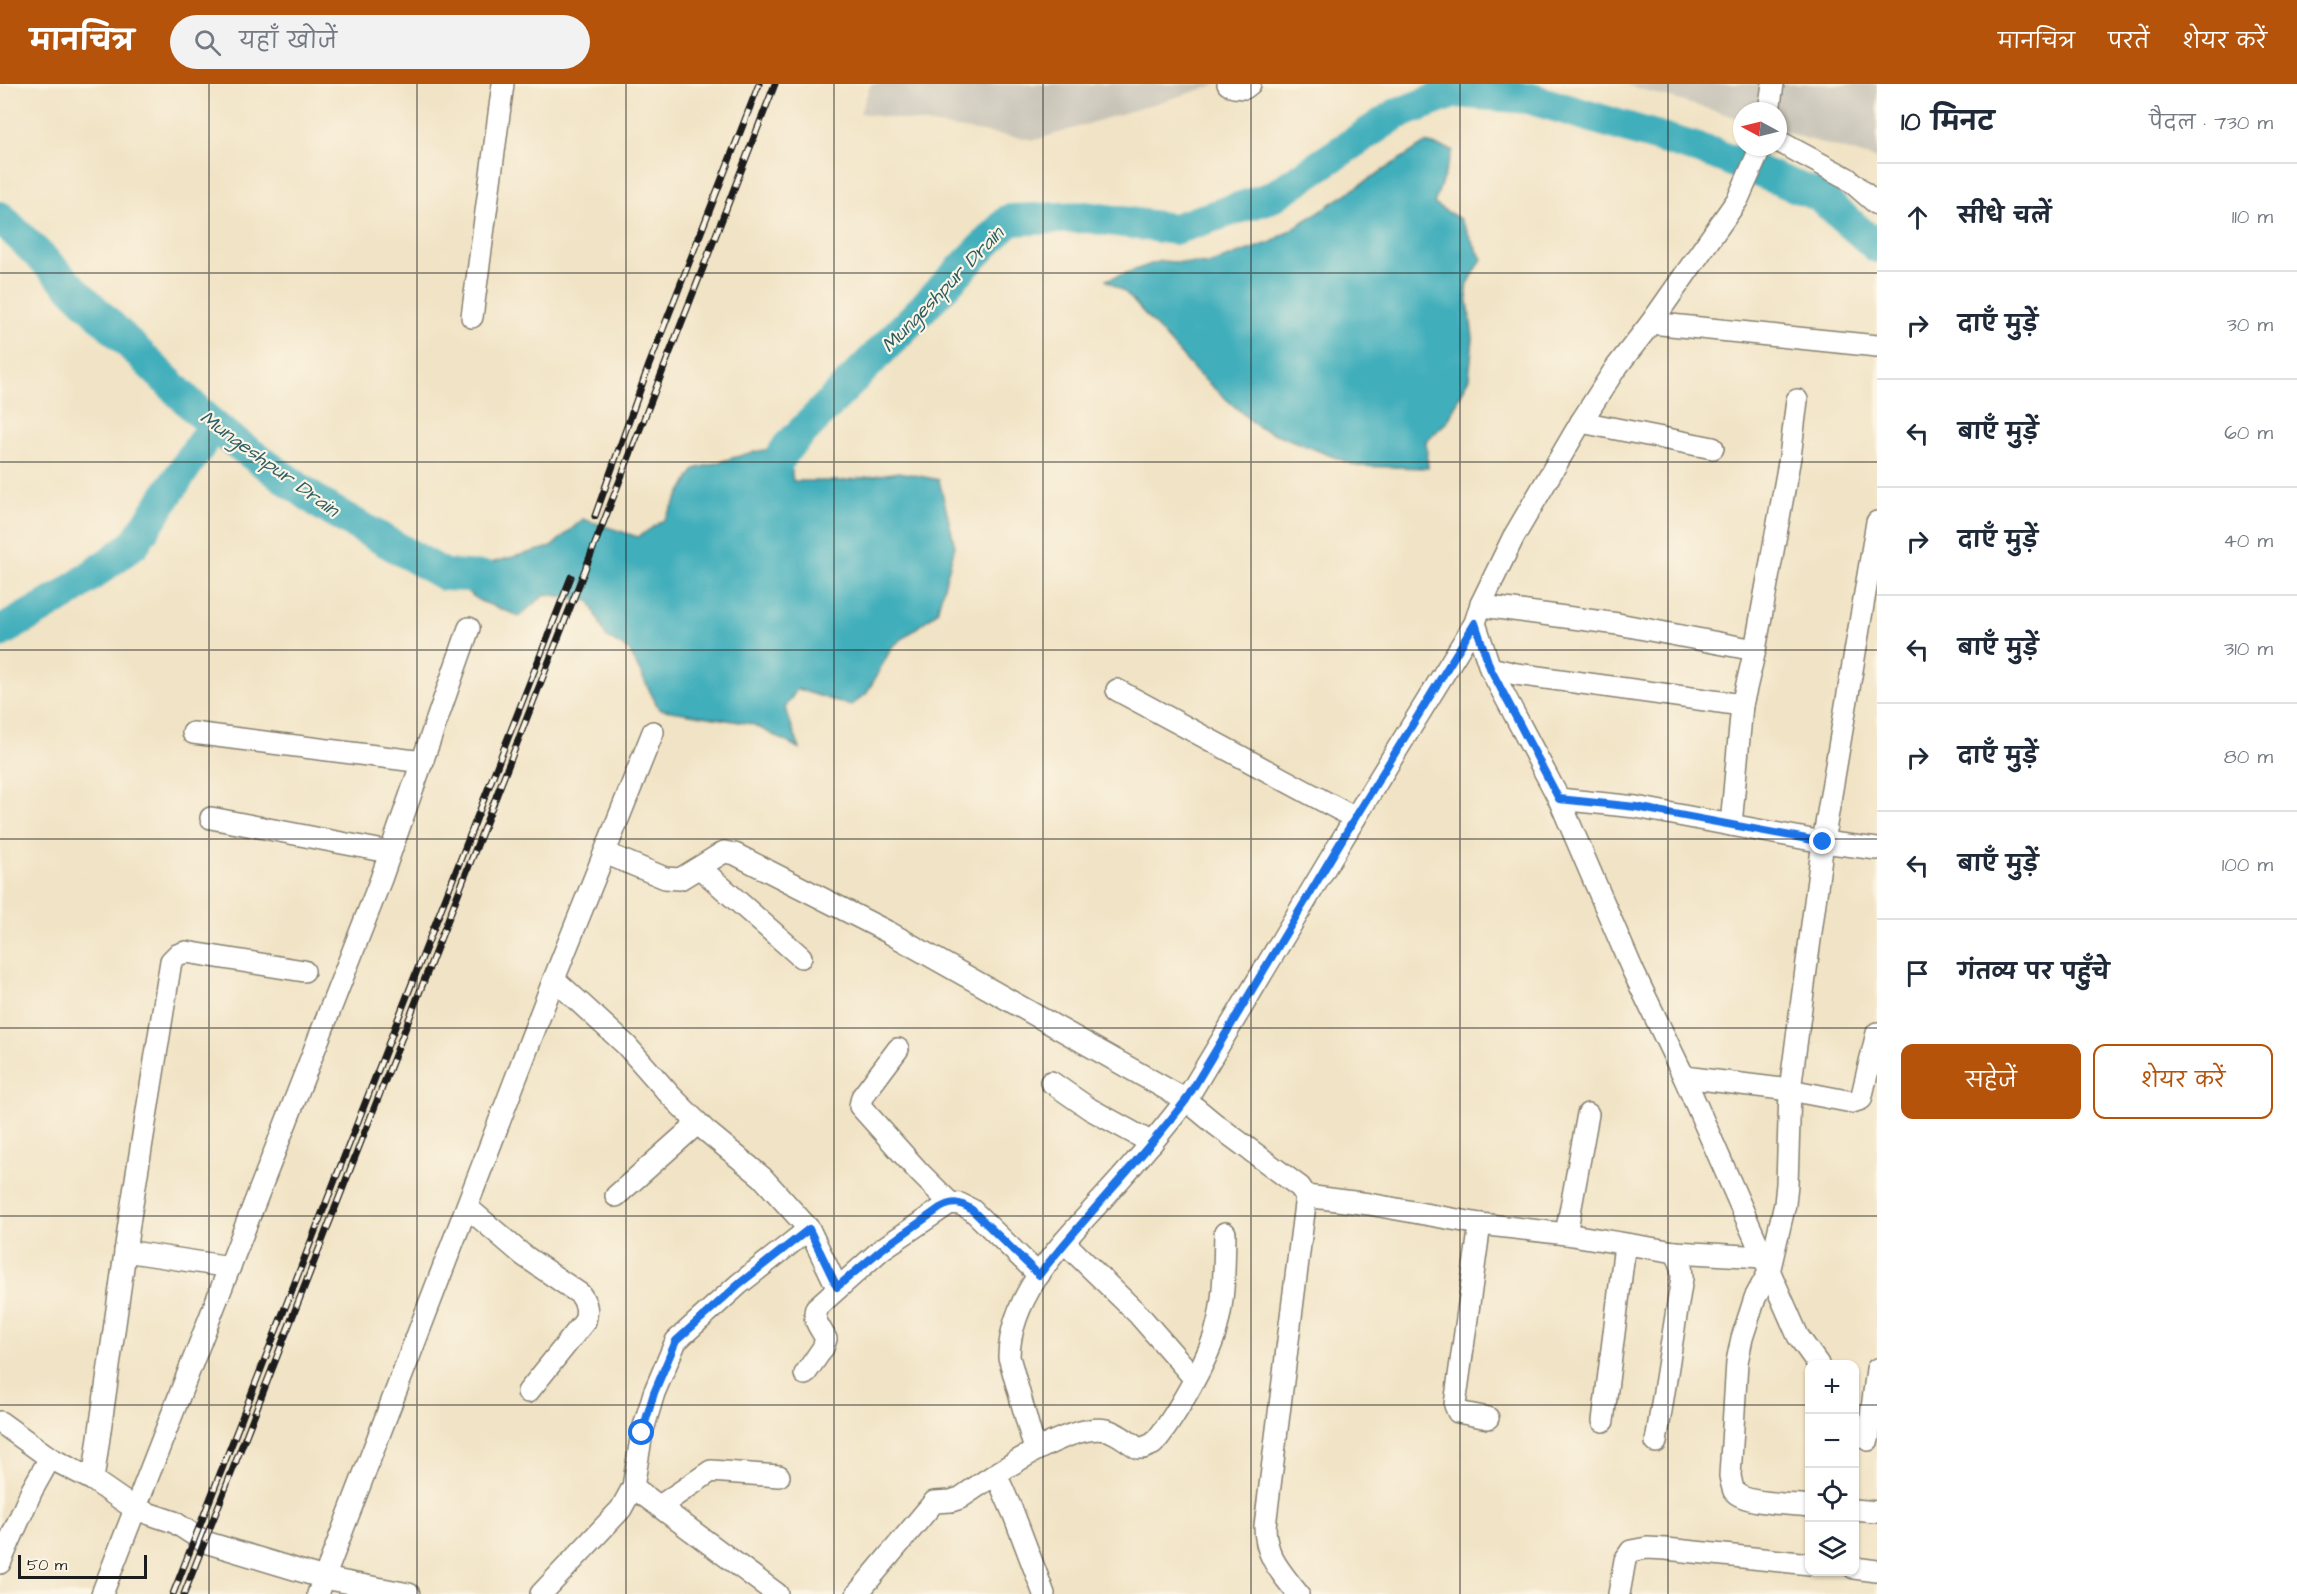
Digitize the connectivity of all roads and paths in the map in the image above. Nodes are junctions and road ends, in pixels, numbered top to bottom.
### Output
1 (503, 84) edge
2 (1228, 84) edge
3 (1250, 84) edge
4 (1773, 84) edge
5 (1770, 102) edge
6 (1787, 154) edge
7 (1761, 156) edge
8 (1877, 204) edge
9 (472, 317) dead end
10 (1651, 323) junction
11 (1877, 346) edge
12 (1797, 400) dead end
13 (1581, 422) junction
14 (1713, 447) dead end
15 (1877, 522) edge
16 (1478, 613) junction
17 (469, 628) dead end
18 (1755, 650) junction
19 (1490, 668) junction
20 (1117, 690) dead end
21 (1742, 705) junction
22 (653, 732) dead end
23 (193, 733) dead end
24 (423, 762) junction
25 (1559, 799) junction
26 (211, 818) dead end
27 (1355, 818) junction
28 (1731, 825) junction
29 (1823, 842) junction
30 (1877, 849) edge
31 (389, 852) junction
32 (605, 853) junction
33 (700, 868) junction
34 (801, 957) dead end
35 (304, 971) dead end
36 (554, 979) junction
37 (1877, 1033) edge
38 (898, 1049) dead end
39 (1684, 1077) junction
40 (1052, 1083) dead end
41 (1790, 1090) junction
42 (1186, 1100) junction
43 (1588, 1114) dead end
44 (698, 1123) junction
45 (1152, 1143) junction
46 (616, 1196) dead end
47 (1306, 1196) junction
48 (950, 1203) junction
49 (468, 1208) junction
50 (1480, 1224) junction
51 (809, 1229) junction
52 (1225, 1233) dead end
53 (1566, 1234) junction
54 (1064, 1242) junction
55 (1625, 1245) junction
56 (125, 1251) junction
57 (1675, 1252) junction
58 (1766, 1264) junction
59 (230, 1266) junction
60 (1039, 1275) junction
61 (837, 1287) junction
62 (1815, 1360) edge
63 (1877, 1369) edge
64 (805, 1374) dead end
65 (1194, 1378) junction
66 (528, 1392) dead end
67 (1488, 1418) dead end
68 (1603, 1421) dead end
69 (0, 1422) edge
70 (1859, 1427) edge
71 (1656, 1442) dead end
72 (1872, 1446) edge
73 (1035, 1450) junction
74 (50, 1458) junction
75 (996, 1474) junction
76 (779, 1476) dead end
77 (93, 1480) junction
78 (633, 1487) junction
79 (1805, 1505) edge
80 (660, 1506) junction
81 (135, 1509) junction
82 (1859, 1510) edge
83 (1877, 1512) edge
84 (0, 1563) edge
85 (1805, 1564) edge
86 (1859, 1569) edge
87 (1877, 1571) edge
88 (321, 1586) edge
89 (102, 1594) edge
90 (409, 1594) edge
91 (541, 1594) edge
92 (777, 1594) edge
93 (857, 1594) edge
94 (1044, 1594) edge
95 (1298, 1594) edge
96 (1619, 1594) edge

1 - 9 street
2 - 3 street
4 - 5 street
6 - 8 street
7 - 10 street
10 - 11 street
10 - 13 street
12 - 18 street
13 - 14 street
13 - 16 street
15 - 29 street
16 - 18 street
16 - 19 street
16 - 27 street
17 - 24 street
18 - 21 street
19 - 21 street
19 - 25 street
20 - 27 street
21 - 28 street
22 - 32 street
23 - 24 street
24 - 31 street
25 - 28 street
25 - 39 street
26 - 31 street
27 - 42 street
28 - 29 street
29 - 30 street
29 - 41 street
31 - 59 street
32 - 33 street
32 - 36 street
33 - 34 street
33 - 42 street
35 - 56 street
36 - 44 street
36 - 49 street
37 - 41 street
38 - 48 street
39 - 41 street
39 - 58 street
40 - 45 street
41 - 58 street
42 - 45 street
42 - 47 street
43 - 53 street
44 - 46 street
44 - 51 street
45 - 54 street
47 - 50 street
47 - 95 street
48 - 60 street
48 - 61 street
49 - 66 street
49 - 88 street
50 - 53 street
50 - 67 street
51 - 61 street
51 - 78 street
52 - 65 street
53 - 55 street
54 - 60 street
54 - 65 street
55 - 57 street
55 - 68 street
56 - 59 street
56 - 77 street
57 - 58 street
57 - 71 street
58 - 62 street
58 - 79 street
59 - 81 street
60 - 73 street
61 - 64 street
63 - 72 street
65 - 73 street
69 - 74 street
70 - 72 street
73 - 75 street
74 - 77 street
74 - 84 street
75 - 93 street
75 - 94 street
76 - 80 street
77 - 81 street
78 - 80 street
78 - 91 street
80 - 92 street
81 - 88 street
81 - 89 street
82 - 83 street
85 - 96 street
86 - 87 street
88 - 90 street

